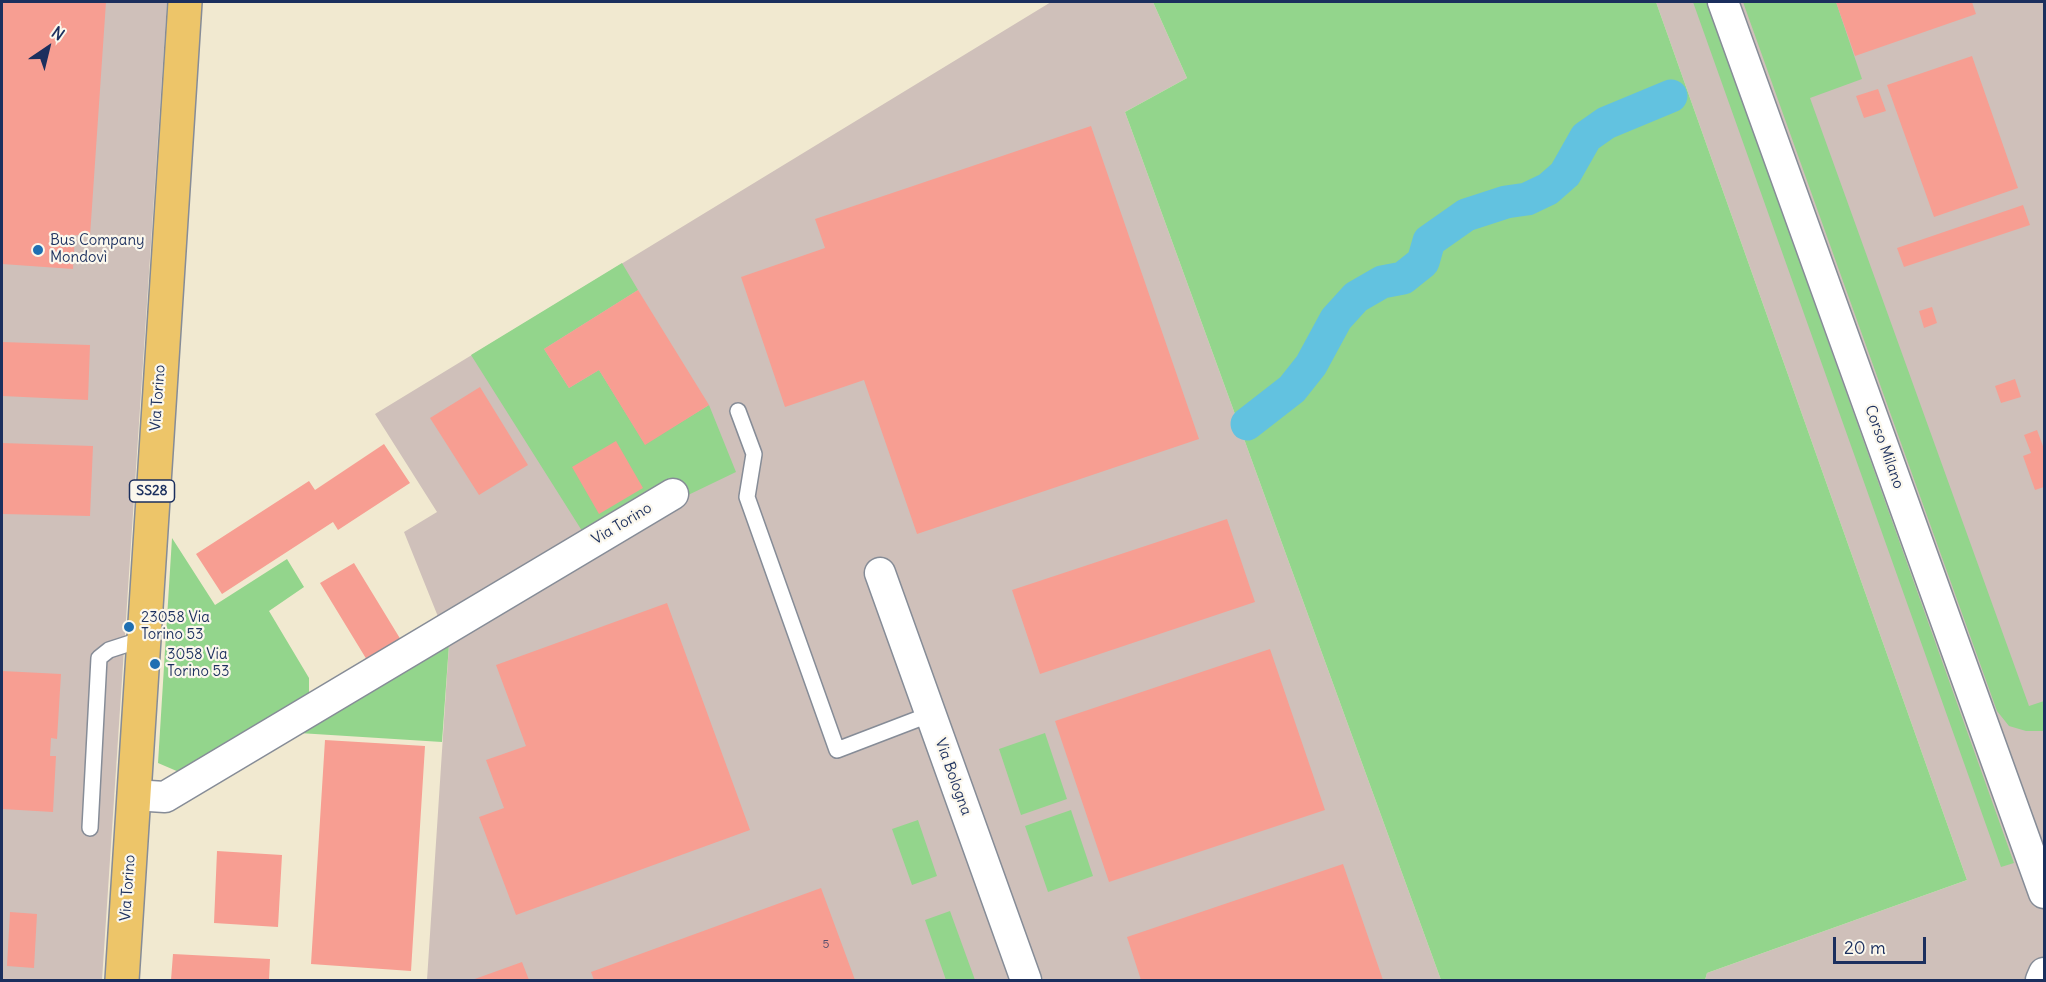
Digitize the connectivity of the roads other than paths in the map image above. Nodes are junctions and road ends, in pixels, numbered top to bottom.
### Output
1 (185, 2) edge
2 (1723, 2) edge
3 (738, 411) dead end
4 (673, 494) dead end
5 (880, 573) dead end
6 (143, 639) junction
7 (931, 714) junction
8 (133, 795) junction
9 (90, 828) dead end
10 (2044, 893) edge
11 (2044, 973) edge
12 (122, 981) edge
13 (1026, 981) edge
14 (2041, 981) edge

1 - 6 main road, Via Torino / SS28
2 - 10 street, Corso Milano
3 - 7 lane
4 - 8 street, Via Torino
5 - 7 street, Via Bologna
6 - 8 main road, Via Torino / SS28
6 - 9 lane
7 - 13 street, Via Bologna
8 - 12 main road, Via Torino / SS28
11 - 14 street

